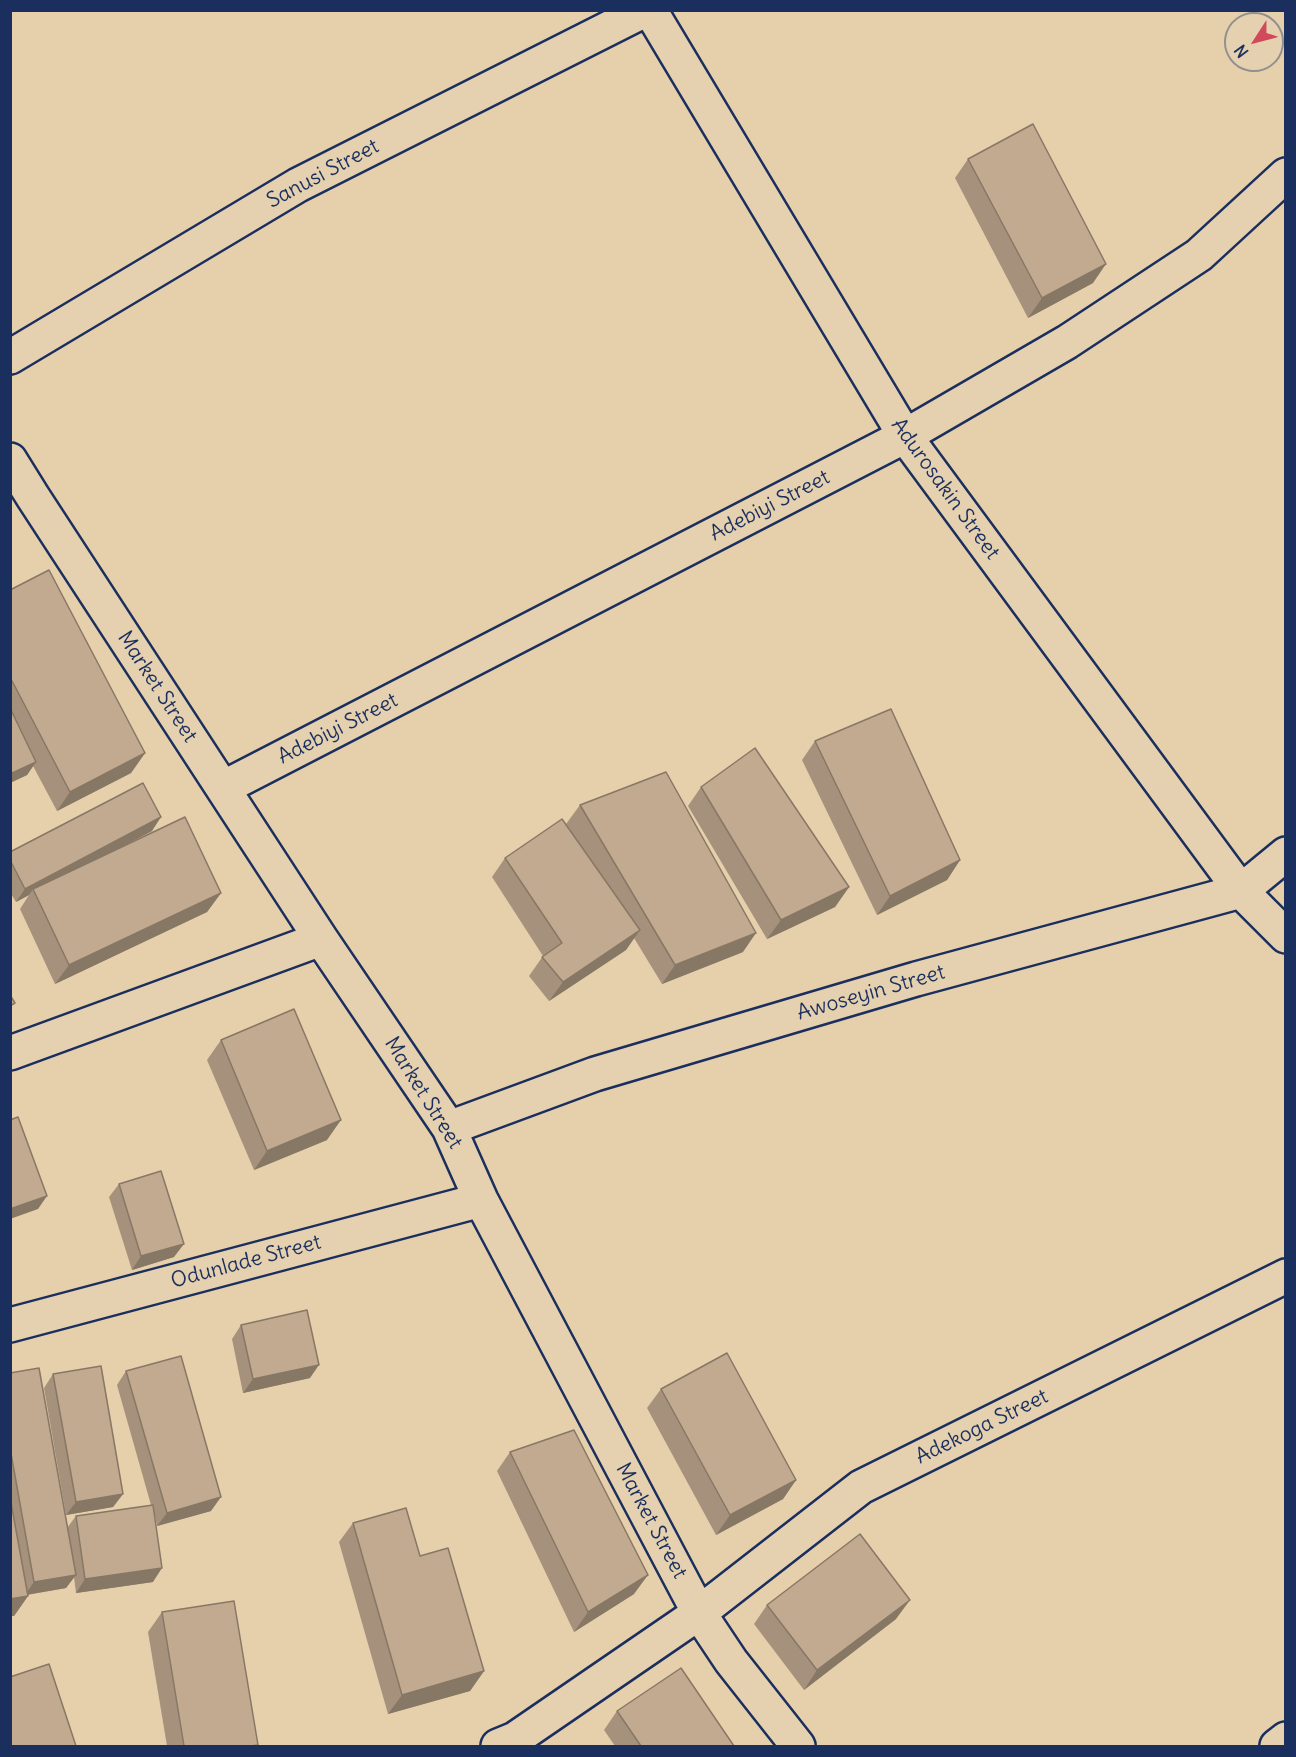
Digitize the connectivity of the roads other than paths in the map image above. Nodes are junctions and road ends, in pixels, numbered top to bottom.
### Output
1 (645, 10) edge
2 (650, 10) edge
3 (1286, 175) edge
4 (10, 357) edge
5 (905, 436) junction
6 (10, 460) edge
7 (22, 503) edge
8 (223, 788) junction
9 (1286, 854) edge
10 (1241, 891) junction
11 (1286, 936) edge
12 (321, 939) junction
13 (10, 1053) edge
14 (449, 1128) junction
15 (481, 1200) junction
16 (1286, 1276) edge
17 (10, 1325) edge
18 (699, 1613) junction
19 (1286, 1739) edge
20 (498, 1746) edge
21 (798, 1746) edge
22 (1277, 1746) edge

1 - 4 street, Sanusi Street
2 - 5 street, Adurosakin Street
3 - 5 street, Adebiyi Street
5 - 8 street, Adebiyi Street
5 - 10 street, Adurosakin Street
6 - 7 street, Market Street
7 - 8 street, Market Street
8 - 12 street, Market Street
9 - 10 street, Awoseyin Street
10 - 11 street, Adurosakin Street
10 - 14 street, Awoseyin Street
12 - 13 street
12 - 14 street, Market Street
14 - 15 street, Market Street
15 - 17 street, Odunlade Street
15 - 18 street, Market Street
16 - 18 street, Adekoga Street
18 - 20 street, Adekoga Street
18 - 21 street, Market Street
19 - 22 street

